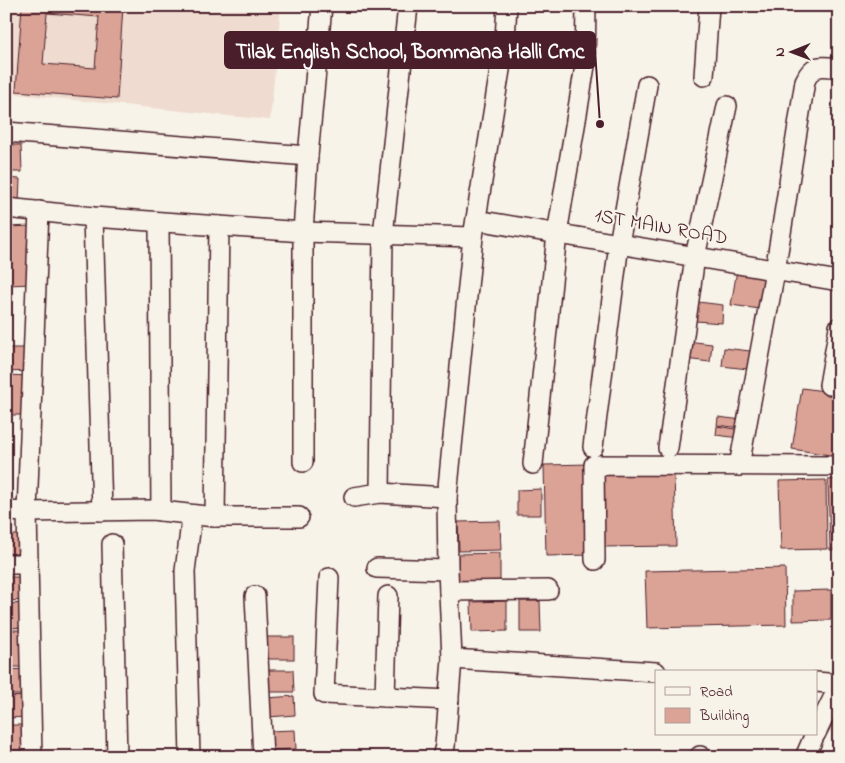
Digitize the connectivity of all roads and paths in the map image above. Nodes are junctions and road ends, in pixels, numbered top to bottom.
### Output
1 (322, 6) edge
2 (408, 6) edge
3 (507, 6) edge
4 (586, 6) edge
5 (709, 6) edge
6 (839, 68) edge
7 (704, 76) dead end
8 (647, 86) dead end
9 (727, 106) dead end
10 (6, 132) edge
11 (308, 156) junction
12 (6, 208) edge
13 (39, 211) junction
14 (93, 217) junction
15 (159, 222) junction
16 (219, 226) junction
17 (474, 228) junction
18 (302, 232) junction
19 (557, 234) junction
20 (383, 235) junction
21 (619, 244) junction
22 (695, 257) junction
23 (775, 270) junction
24 (839, 281) edge
25 (839, 327) edge
26 (829, 385) dead end
27 (593, 447) dead end
28 (668, 448) dead end
29 (303, 462) dead end
30 (534, 464) dead end
31 (739, 466) junction
32 (839, 466) edge
33 (380, 493) junction
34 (447, 496) junction
35 (354, 497) dead end
36 (6, 511) edge
37 (102, 511) junction
38 (161, 511) junction
39 (27, 512) junction
40 (192, 515) junction
41 (215, 517) junction
42 (299, 517) dead end
43 (112, 544) dead end
44 (595, 560) dead end
45 (6, 564) edge
46 (27, 564) junction
47 (377, 568) dead end
48 (448, 570) junction
49 (329, 578) dead end
50 (548, 590) dead end
51 (449, 591) junction
52 (255, 596) dead end
53 (388, 596) dead end
54 (452, 659) junction
55 (655, 672) edge
56 (818, 682) edge
57 (839, 685) edge
58 (385, 697) junction
59 (449, 700) junction
60 (818, 729) edge
61 (815, 736) edge
62 (32, 757) edge
63 (117, 757) edge
64 (190, 757) edge
65 (263, 757) edge
66 (442, 757) edge
67 (805, 757) edge

1 - 11 street
2 - 20 street
3 - 17 street
4 - 19 street
5 - 7 street
6 - 23 street
8 - 21 street
9 - 22 street
10 - 11 street
11 - 18 street
12 - 13 street, 1ST MAIN ROAD
13 - 14 street, 1ST MAIN ROAD
13 - 39 street
14 - 15 street, 1ST MAIN ROAD
14 - 37 street
15 - 16 street, 1ST MAIN ROAD
15 - 38 street
16 - 18 street, 1ST MAIN ROAD
16 - 41 street
17 - 19 street, 1ST MAIN ROAD
17 - 20 street, 1ST MAIN ROAD
17 - 34 street
18 - 20 street, 1ST MAIN ROAD
18 - 29 street
19 - 21 street, 1ST MAIN ROAD
19 - 30 street
20 - 33 street
21 - 22 street, 1ST MAIN ROAD
21 - 27 street
22 - 23 street, 1ST MAIN ROAD
22 - 28 street
23 - 24 street, 1ST MAIN ROAD
23 - 31 street
25 - 26 street
31 - 32 street
31 - 44 street
33 - 34 street
33 - 35 street
34 - 48 street
36 - 39 street
37 - 38 street
37 - 39 street
38 - 40 street
39 - 46 street
40 - 41 street
40 - 64 street
41 - 42 street
43 - 63 street
45 - 46 street
46 - 62 street
47 - 48 street
48 - 51 street
49 - 58 street
50 - 51 street
51 - 54 street
52 - 65 street
53 - 58 street
54 - 55 street
54 - 59 street
56 - 57 street
57 - 60 street
58 - 59 street
59 - 66 street
61 - 67 street

